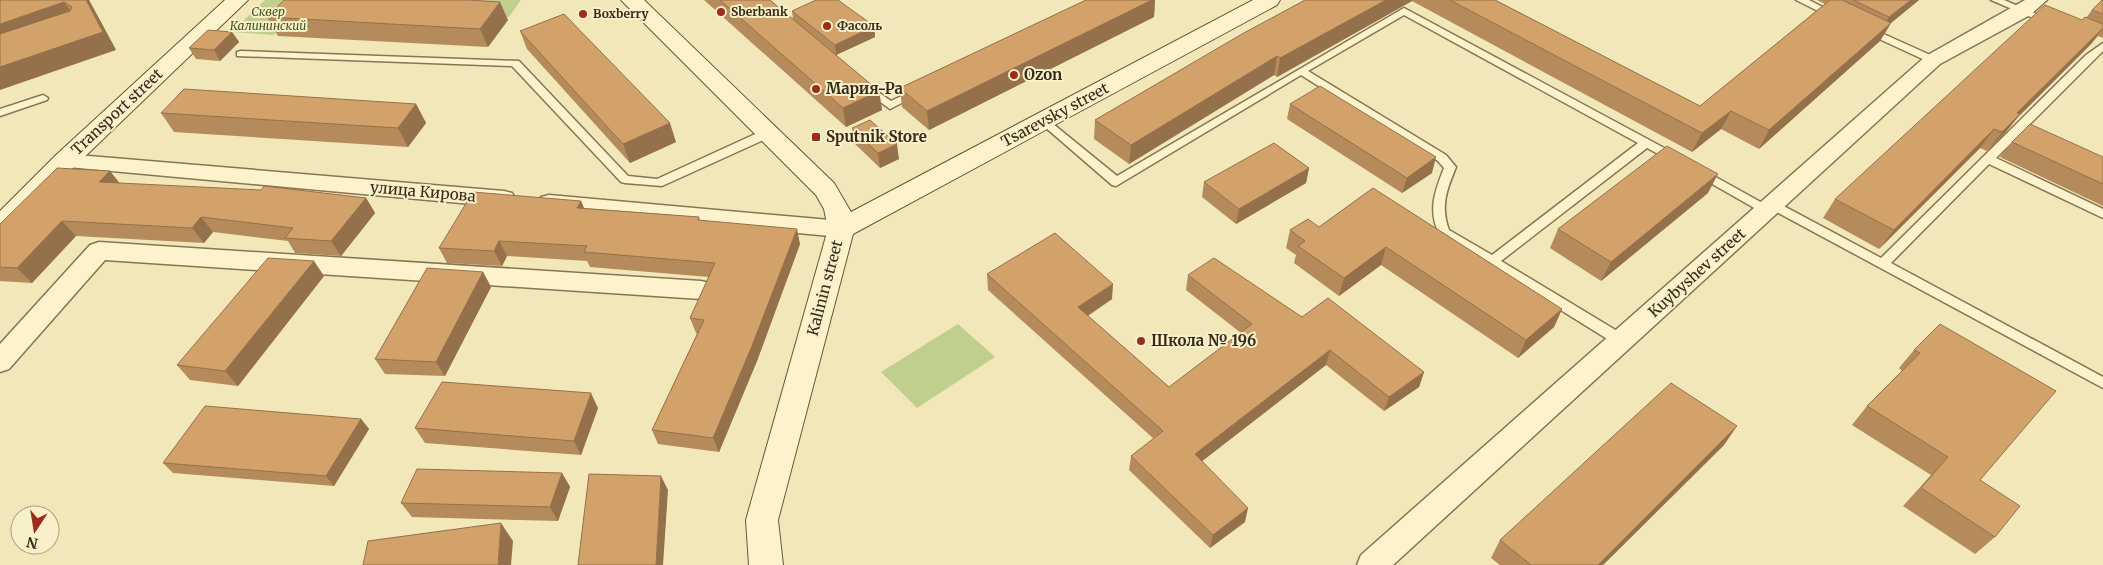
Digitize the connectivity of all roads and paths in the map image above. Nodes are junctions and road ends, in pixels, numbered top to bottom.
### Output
1 (237, 0) edge
2 (632, 0) edge
3 (1269, 0) edge
4 (1801, 0) edge
5 (1996, 0) edge
6 (2030, 5) edge
7 (1844, 20) edge
8 (2058, 26) edge
9 (1862, 28) edge
10 (2100, 44) edge
11 (241, 54) dead end
12 (1934, 60) junction
13 (1301, 71) junction
14 (859, 81) edge
15 (925, 89) edge
16 (43, 98) dead end
17 (0, 113) edge
18 (1043, 121) junction
19 (768, 133) junction
20 (1646, 143) junction
21 (1988, 159) junction
22 (65, 161) junction
23 (1770, 208) junction
24 (10, 209) edge
25 (2103, 214) edge
26 (0, 227) edge
27 (841, 229) junction
28 (1493, 261) junction
29 (1882, 265) junction
30 (701, 290) edge
31 (1622, 341) junction
32 (0, 362) edge
33 (2103, 383) edge
34 (766, 565) edge
35 (1372, 565) edge

1 - 22 street, Transport street
2 - 19 street, Kalinin street
3 - 18 street, Tsarevsky street
4 - 7 lane
5 - 6 lane
6 - 8 lane
6 - 12 street, Kuybyshev street
9 - 12 lane
10 - 21 lane
11 - 19 lane
12 - 23 street, Kuybyshev street
13 - 18 lane
13 - 20 lane
13 - 28 lane
14 - 15 lane
16 - 17 lane
18 - 27 street, Tsarevsky street
19 - 27 street, Kalinin street
20 - 23 lane
20 - 28 lane
21 - 25 lane
21 - 29 lane
22 - 24 street, Transport street
22 - 27 street, улица Кирова
23 - 29 lane
23 - 31 street, Kuybyshev street
24 - 26 street, Transport street
27 - 34 street, Kalinin street
28 - 31 lane
29 - 33 lane
30 - 32 street
31 - 35 street, Kuybyshev street

